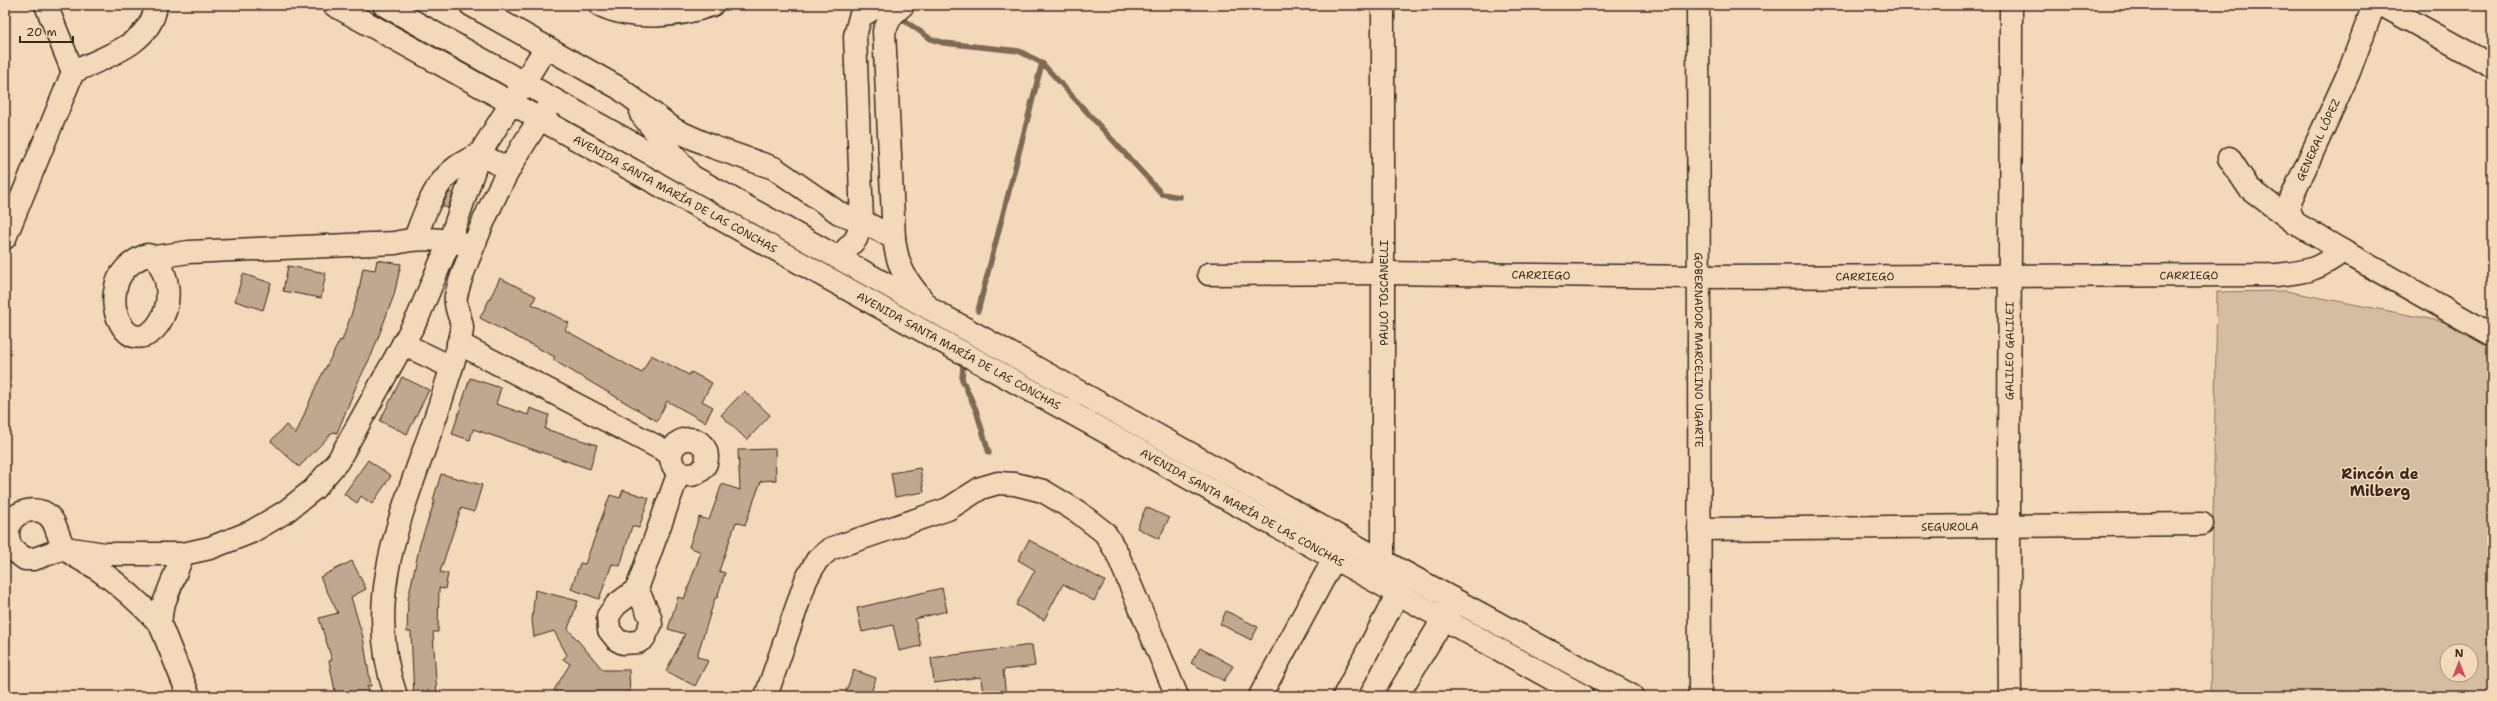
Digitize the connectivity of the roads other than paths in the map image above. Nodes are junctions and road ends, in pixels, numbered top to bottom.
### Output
1 (46, 5) edge
2 (156, 5) edge
3 (334, 5) edge
4 (471, 5) edge
5 (600, 5) edge
6 (712, 5) edge
7 (879, 5) edge
8 (903, 5) edge
9 (1383, 5) edge
10 (1698, 5) edge
11 (2011, 5) edge
12 (2374, 5) edge
13 (2382, 5) edge
14 (396, 8) edge
15 (546, 47) junction
16 (2492, 66) edge
17 (73, 72) junction
18 (522, 83) junction
19 (620, 88) junction
20 (553, 100) junction
21 (510, 102) junction
22 (540, 119) junction
23 (479, 155) junction
24 (2229, 158) dead end
25 (508, 168) junction
26 (693, 179) junction
27 (862, 221) junction
28 (2295, 223) junction
29 (5, 238) edge
30 (415, 238) junction
31 (894, 238) junction
32 (450, 240) junction
33 (473, 246) junction
34 (2343, 251) junction
35 (155, 257) dead end
36 (838, 258) junction
37 (1384, 273) junction
38 (1209, 274) dead end
39 (1697, 277) junction
40 (2011, 277) junction
41 (429, 290) junction
42 (456, 298) junction
43 (930, 309) junction
44 (2492, 335) edge
45 (458, 342) junction
46 (403, 344) junction
47 (451, 367) junction
48 (2202, 524) dead end
49 (2008, 525) junction
50 (1699, 529) junction
51 (183, 554) junction
52 (1336, 558) junction
53 (1395, 574) junction
54 (637, 589) dead end
55 (1457, 596) junction
56 (1444, 619) junction
57 (160, 624) junction
58 (1350, 694) edge
59 (189, 696) edge
60 (396, 696) edge
61 (766, 696) edge
62 (1177, 696) edge
63 (1260, 696) edge
64 (1396, 696) edge
65 (1583, 696) edge
66 (1632, 696) edge
67 (1700, 696) edge
68 (2010, 696) edge

1 - 17 street
2 - 17 street
3 - 21 street, AVENIDA SANTA MARÍA DE LAS CONCHAS
4 - 15 street
5 - 6 street
7 - 27 street
8 - 31 street
9 - 37 street, PAULO TOSCANELLI
10 - 39 street, GOBERNADOR MARCELINO UGARTE
11 - 40 street, GALILEO GALILEI
12 - 28 street, GENERAL LÓPEZ
13 - 16 street
14 - 18 street, AVENIDA SANTA MARÍA DE LAS CONCHAS
15 - 18 street
15 - 19 street
17 - 29 street
18 - 20 street, AVENIDA SANTA MARÍA DE LAS CONCHAS
18 - 21 street
19 - 26 street
19 - 27 street
20 - 22 street
20 - 26 street, AVENIDA SANTA MARÍA DE LAS CONCHAS
21 - 22 street, AVENIDA SANTA MARÍA DE LAS CONCHAS
21 - 23 street
22 - 25 street
22 - 52 street, AVENIDA SANTA MARÍA DE LAS CONCHAS
23 - 25 street
23 - 30 street
23 - 32 street
24 - 28 street
25 - 33 street
26 - 36 street, AVENIDA SANTA MARÍA DE LAS CONCHAS
27 - 31 street
27 - 36 street
28 - 34 street
30 - 32 street
30 - 35 street
31 - 43 street
32 - 33 street
32 - 41 street
33 - 42 street
34 - 40 street, CARRIEGO
34 - 44 street
36 - 43 street, AVENIDA SANTA MARÍA DE LAS CONCHAS
37 - 38 street, CARRIEGO
37 - 39 street, CARRIEGO
37 - 53 street, PAULO TOSCANELLI
39 - 40 street, CARRIEGO
39 - 50 street, GOBERNADOR MARCELINO UGARTE
40 - 49 street, GALILEO GALILEI
41 - 42 street
41 - 46 street
42 - 45 street
43 - 53 street, AVENIDA SANTA MARÍA DE LAS CONCHAS
45 - 47 street
45 - 54 street
46 - 47 street
46 - 51 street
47 - 60 street
48 - 49 street, SEGUROLA
49 - 50 street, SEGUROLA
49 - 68 street, GALILEO GALILEI
50 - 67 street, GOBERNADOR MARCELINO UGARTE
51 - 57 street
51 - 57 street
52 - 53 street, AVENIDA SANTA MARÍA DE LAS CONCHAS
52 - 63 street
53 - 55 street, AVENIDA SANTA MARÍA DE LAS CONCHAS
53 - 56 street, AVENIDA SANTA MARÍA DE LAS CONCHAS
53 - 58 street
55 - 56 street
55 - 66 street, AVENIDA SANTA MARÍA DE LAS CONCHAS
56 - 64 street
56 - 65 street, AVENIDA SANTA MARÍA DE LAS CONCHAS
57 - 59 street
61 - 62 street

